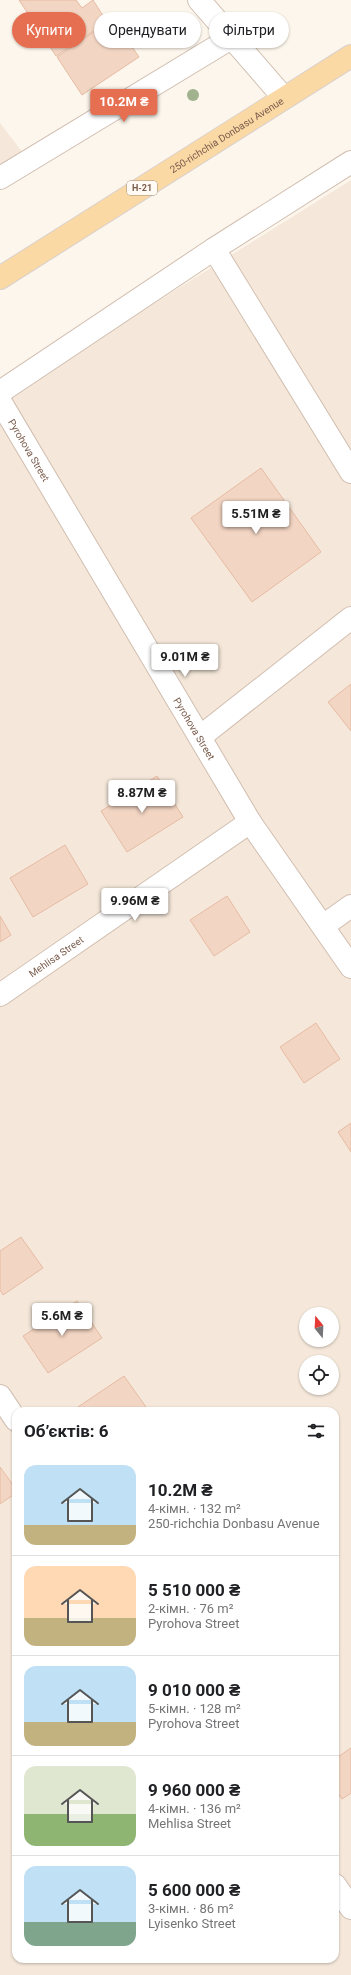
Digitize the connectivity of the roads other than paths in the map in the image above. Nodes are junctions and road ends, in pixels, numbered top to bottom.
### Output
1 (202, 1) edge
2 (211, 12) edge
3 (214, 48) edge
4 (240, 48) edge
5 (351, 56) edge
6 (284, 98) junction
7 (351, 162) edge
8 (0, 178) edge
9 (214, 249) junction
10 (0, 278) edge
11 (0, 392) edge
12 (0, 401) edge
13 (351, 472) edge
14 (351, 618) edge
15 (200, 737) junction
16 (250, 822) junction
17 (351, 906) edge
18 (323, 926) junction
19 (351, 967) edge
20 (0, 995) edge
21 (0, 1396) edge
22 (12, 1414) edge
23 (339, 1891) edge
24 (351, 1908) edge

1 - 2 street
3 - 8 street
4 - 6 street
5 - 6 main road, 250-richchia Donbasu Avenue / Н-21
6 - 10 main road, 250-richchia Donbasu Avenue / Н-21
7 - 9 street
9 - 11 street
9 - 13 street
12 - 15 street, Pyrohova Street
14 - 15 street
15 - 16 street, Pyrohova Street
16 - 18 street, Pyrohova Street
16 - 20 street, Mehlisa Street
17 - 18 street
18 - 19 street, Pyrohova Street
21 - 22 street
23 - 24 street

